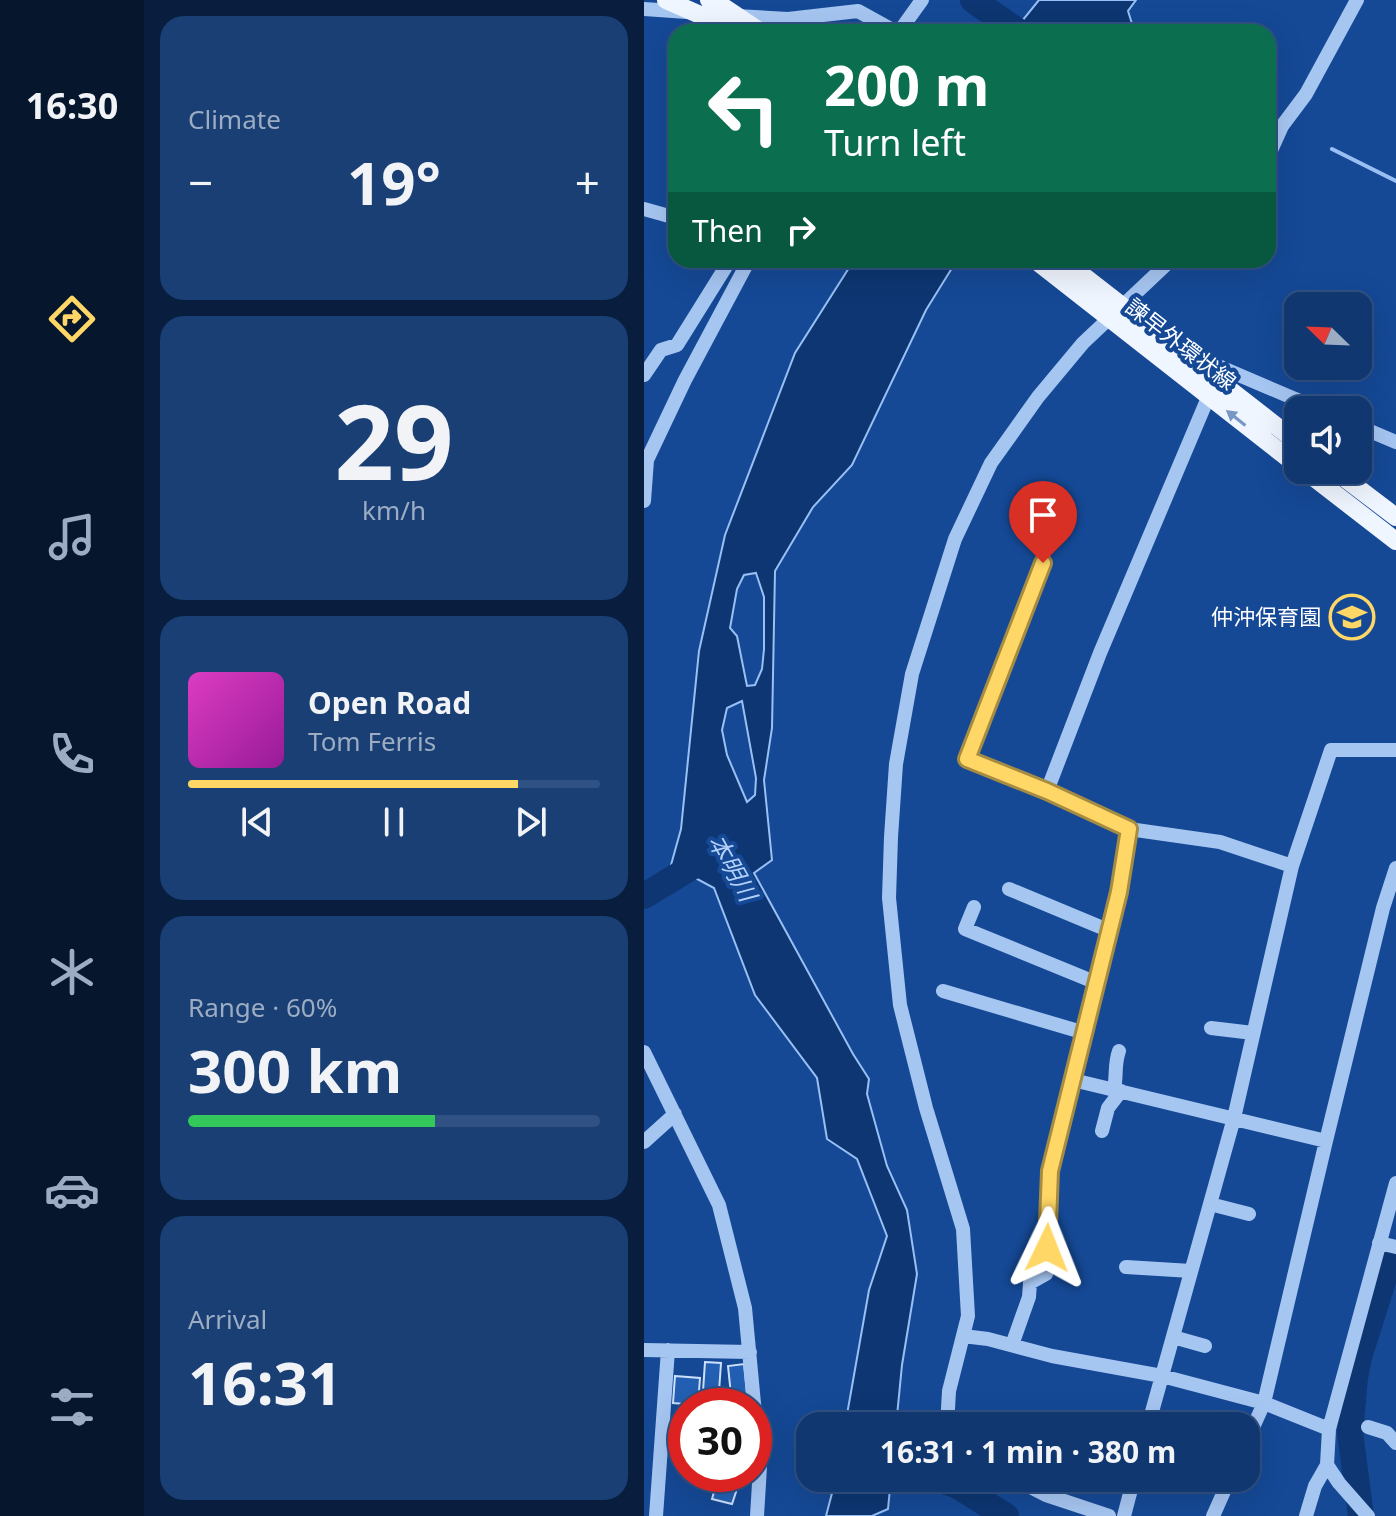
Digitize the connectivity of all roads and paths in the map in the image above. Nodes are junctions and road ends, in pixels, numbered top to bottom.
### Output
1 (666, 0) edge
2 (709, 0) edge
3 (922, 0) edge
4 (1357, 0) edge
5 (644, 9) edge
6 (718, 24) edge
7 (749, 24) edge
8 (891, 24) edge
9 (904, 24) edge
10 (1276, 139) edge
11 (644, 209) edge
12 (668, 216) edge
13 (725, 268) edge
14 (745, 268) edge
15 (1045, 268) edge
16 (1073, 268) edge
17 (1163, 268) edge
18 (1169, 345) dead end
19 (1221, 367) junction
20 (644, 375) edge
21 (1288, 396) edge
22 (1284, 432) edge
23 (1372, 432) edge
24 (1396, 442) edge
25 (1284, 455) edge
26 (646, 458) edge
27 (1322, 484) edge
28 (1353, 484) edge
29 (644, 501) edge
30 (1396, 517) edge
31 (1396, 541) edge
32 (1043, 563) dead end
33 (1396, 750) edge
34 (1047, 791) junction
35 (1129, 829) junction
36 (1292, 866) junction
37 (1396, 868) edge
38 (1009, 889) dead end
39 (974, 907) dead end
40 (1390, 909) edge
41 (1110, 931) junction
42 (1097, 983) junction
43 (943, 991) dead end
44 (1211, 1028) dead end
45 (1085, 1033) junction
46 (1253, 1033) junction
47 (1119, 1051) dead end
48 (644, 1052) edge
49 (1073, 1080) junction
50 (1118, 1090) junction
51 (675, 1114) junction
52 (1234, 1118) junction
53 (1102, 1131) dead end
54 (1326, 1141) junction
55 (644, 1142) edge
56 (1396, 1183) edge
57 (1210, 1204) junction
58 (1249, 1214) dead end
59 (1379, 1243) junction
60 (1396, 1247) edge
61 (1126, 1267) dead end
62 (1191, 1271) junction
63 (963, 1336) junction
64 (1173, 1337) junction
65 (1012, 1345) junction
66 (1205, 1346) dead end
67 (644, 1350) edge
68 (668, 1350) junction
69 (750, 1352) junction
70 (1162, 1376) junction
71 (1264, 1403) junction
72 (948, 1412) edge
73 (1152, 1412) edge
74 (1260, 1412) edge
75 (1368, 1427) dead end
76 (1329, 1429) junction
77 (1396, 1443) edge
78 (1327, 1465) junction
79 (1040, 1492) edge
80 (1130, 1492) edge
81 (1224, 1492) edge
82 (656, 1516) edge
83 (757, 1516) edge
84 (1109, 1516) edge
85 (1124, 1516) edge
86 (1213, 1516) edge
87 (1306, 1516) edge
88 (1368, 1516) edge

1 - 6 main road, bridge
2 - 7 main road, bridge
3 - 9 street
4 - 10 street
5 - 8 street
11 - 12 street
13 - 20 street
14 - 26 street
25 -> 15 main road, 諫早外環状線, bridge
16 - 22 main road, 諫早外環状線, bridge
17 - 63 street
18 - 19 street
19 - 21 street
19 - 34 street
23 - 24 street
26 - 29 street
27 - 31 main road
28 - 30 main road
32 - 34 street
33 - 36 street
34 - 35 street
35 - 36 street
35 - 41 street
36 - 46 street
37 - 40 street
38 - 41 street
39 - 42 street
40 - 54 street
41 - 42 street
42 - 45 street
43 - 45 street
44 - 46 street
45 - 49 street
46 - 52 street
47 - 50 street
48 - 51 street
49 - 50 street
49 - 65 street
50 - 52 street
50 - 53 street
51 - 55 street
51 - 69 street
52 - 54 street
52 - 57 street
54 - 71 street
56 - 59 street
57 - 58 street
57 - 62 street
59 - 60 street
59 - 76 street
61 - 62 street
62 - 64 street
63 - 65 street
63 - 72 street
64 - 66 street
64 - 70 street
65 - 70 street
67 - 68 street
68 - 69 street
68 - 82 street
69 - 83 street
70 - 71 street
70 - 73 street
71 - 74 street
71 - 76 street
75 - 77 street
76 - 78 street
78 - 87 street
78 - 88 street
79 - 84 street
80 - 85 street
81 - 86 street

